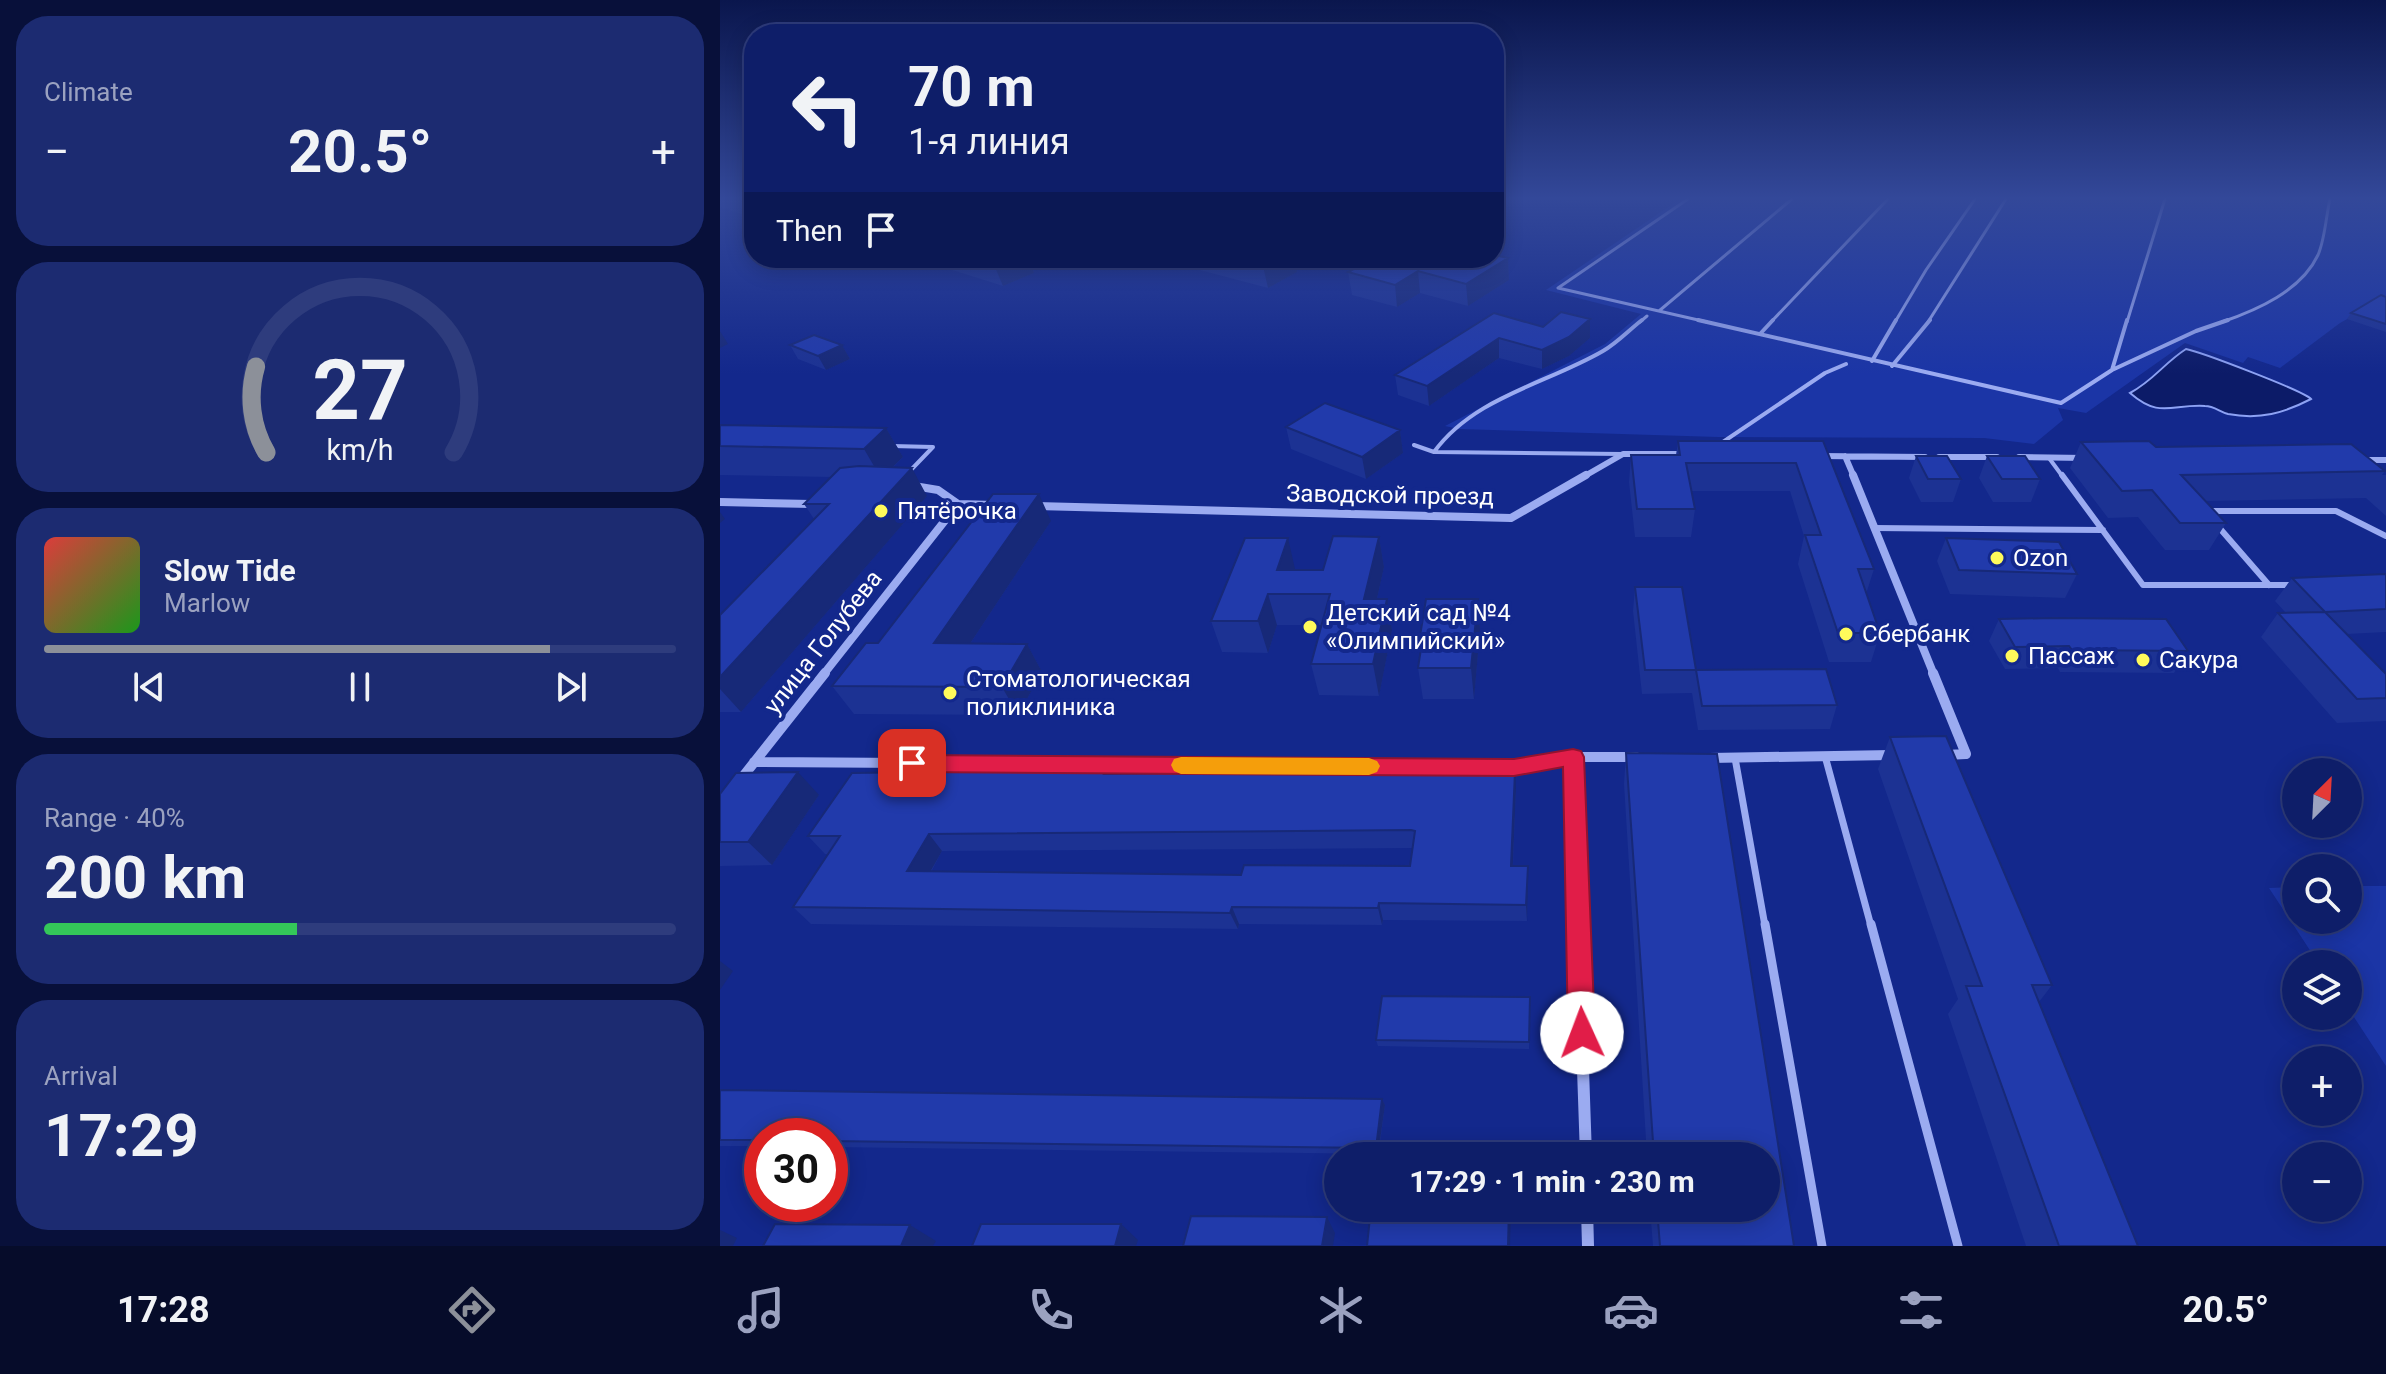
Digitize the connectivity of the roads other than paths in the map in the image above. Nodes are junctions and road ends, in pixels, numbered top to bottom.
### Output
1 (1603, 257) edge
2 (1723, 257) edge
3 (1833, 257) edge
4 (1935, 257) edge
5 (1969, 257) edge
6 (2147, 257) edge
7 (2316, 257) edge
8 (1659, 311) junction
9 (1647, 316) dead end
10 (1760, 334) junction
11 (1872, 361) junction
12 (1846, 364) dead end
13 (1892, 366) junction
14 (2112, 370) junction
15 (1414, 445) dead end
16 (887, 446) edge
17 (1713, 448) edge
18 (1434, 452) junction
19 (1623, 454) junction
20 (1690, 454) edge
21 (1815, 456) edge
22 (1845, 456) junction
23 (2049, 458) junction
24 (2095, 458) edge
25 (2355, 460) edge
26 (2386, 460) edge
27 (906, 475) edge
28 (906, 486) edge
29 (824, 500) edge
30 (720, 502) edge
31 (958, 504) junction
32 (1006, 505) edge
33 (1022, 506) edge
34 (1874, 528) junction
35 (2103, 530) junction
36 (2386, 536) edge
37 (2269, 585) junction
38 (2298, 585) edge
39 (1904, 755) edge
40 (1935, 755) edge
41 (1825, 756) junction
42 (1573, 757) junction
43 (1647, 757) edge
44 (1706, 758) edge
45 (1735, 758) junction
46 (754, 762) junction
47 (737, 784) edge
48 (1586, 1142) edge
49 (1587, 1222) edge
50 (1588, 1246) edge
51 (1822, 1246) edge
52 (1958, 1246) edge

1 - 8 lane
2 - 8 lane
3 - 10 lane
4 - 11 lane
5 - 13 lane
6 - 14 lane
7 - 14 lane
8 - 10 lane
9 - 18 lane
10 - 11 lane
11 - 13 lane
12 - 17 lane
13 - 14 lane
15 - 18 lane
16 - 27 lane
18 - 19 lane
19 - 20 street, Заводской проезд
19 - 33 street, Заводской проезд
21 - 22 street
22 - 23 street
22 - 34 street
23 - 24 street
23 - 35 lane
25 - 26 street
28 - 31 street
29 - 30 street
31 - 32 street
31 - 46 street, улица Голубева
34 - 35 lane
34 - 40 street
35 - 37 lane
36 - 37 lane
37 - 38 lane
39 - 41 street
41 - 45 street
41 - 52 lane
42 - 43 street
42 - 46 street
42 - 48 street
44 - 45 street
45 - 51 lane
46 - 47 street, улица Голубева
49 - 50 street

